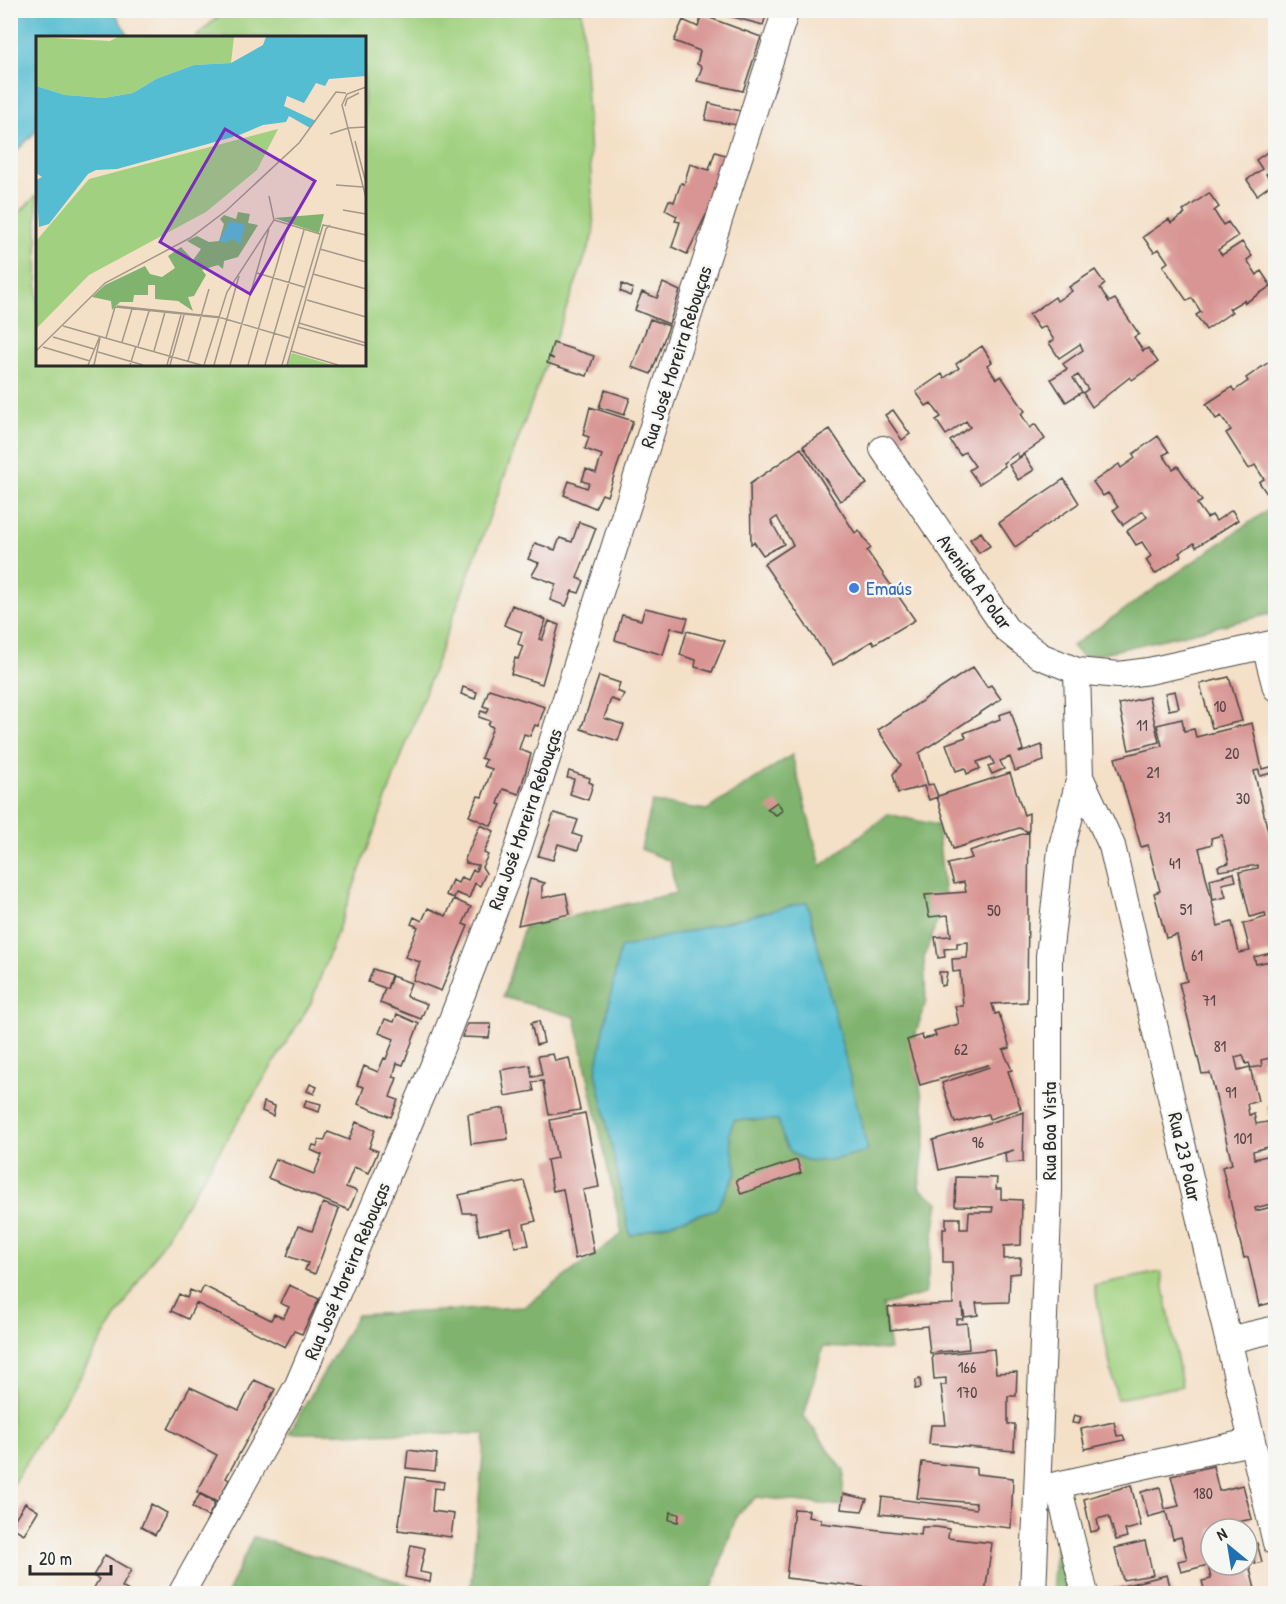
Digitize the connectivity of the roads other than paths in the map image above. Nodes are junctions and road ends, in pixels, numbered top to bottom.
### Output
1 (786, 10) edge
2 (883, 449) dead end
3 (1270, 644) edge
4 (1077, 671) junction
5 (1275, 688) edge
6 (1080, 777) junction
7 (1275, 1329) edge
8 (1229, 1340) junction
9 (1250, 1442) junction
10 (1048, 1487) junction
11 (1275, 1543) edge
12 (181, 1593) edge
13 (1033, 1593) edge
14 (1085, 1593) edge

1 - 12 street, Rua José Moreira Rebouças
2 - 4 street, Avenida A Polar
3 - 4 street, Avenida A Polar
3 - 5 street
4 - 6 street, Rua Boa Vista
6 - 8 street, Rua 23 Polar
6 - 10 street, Rua Boa Vista
7 - 8 street
8 - 9 street, Rua 23 Polar
9 - 10 street
9 - 11 street, Rua 23 Polar
10 - 13 street, Rua Boa Vista
10 - 14 street

